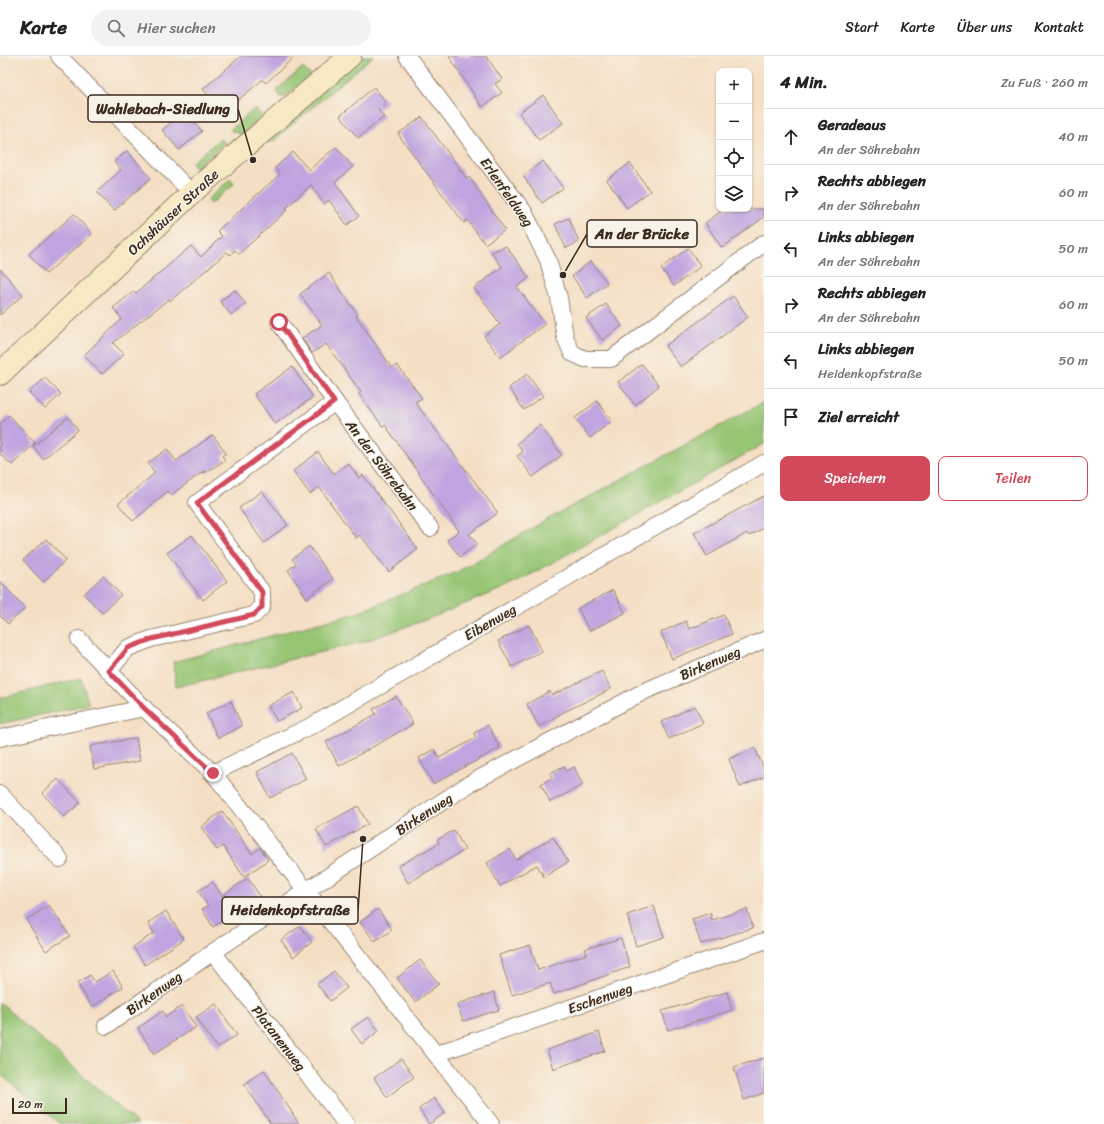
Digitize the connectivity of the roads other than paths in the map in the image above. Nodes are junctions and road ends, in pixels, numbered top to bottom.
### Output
1 (59, 56) edge
2 (350, 56) edge
3 (407, 56) edge
4 (183, 184) dead end
5 (764, 243) edge
6 (279, 322) dead end
7 (0, 374) edge
8 (334, 402) junction
9 (764, 463) edge
10 (430, 528) dead end
11 (79, 639) dead end
12 (764, 640) edge
13 (109, 671) junction
14 (144, 708) junction
15 (0, 738) edge
16 (213, 773) junction
17 (0, 794) edge
18 (60, 859) dead end
19 (305, 892) junction
20 (764, 941) edge
21 (213, 952) junction
22 (106, 1026) dead end
23 (436, 1054) junction
24 (346, 1124) edge
25 (491, 1124) edge

1 - 4 street
2 - 7 main road, Ochshäuser Straße
3 - 5 street, Erlenfeldweg
6 - 8 street, An der Söhrebahn
8 - 10 street, An der Söhrebahn
8 - 13 street
9 - 16 street, Eibenweg
11 - 13 street
12 - 19 street, Birkenweg
13 - 14 street
14 - 15 street
14 - 16 street
16 - 19 street
17 - 18 street
19 - 21 street, Birkenweg
19 - 23 street
20 - 23 street, Eschenweg
21 - 22 street, Birkenweg
21 - 24 street, Platanenweg
23 - 25 street

